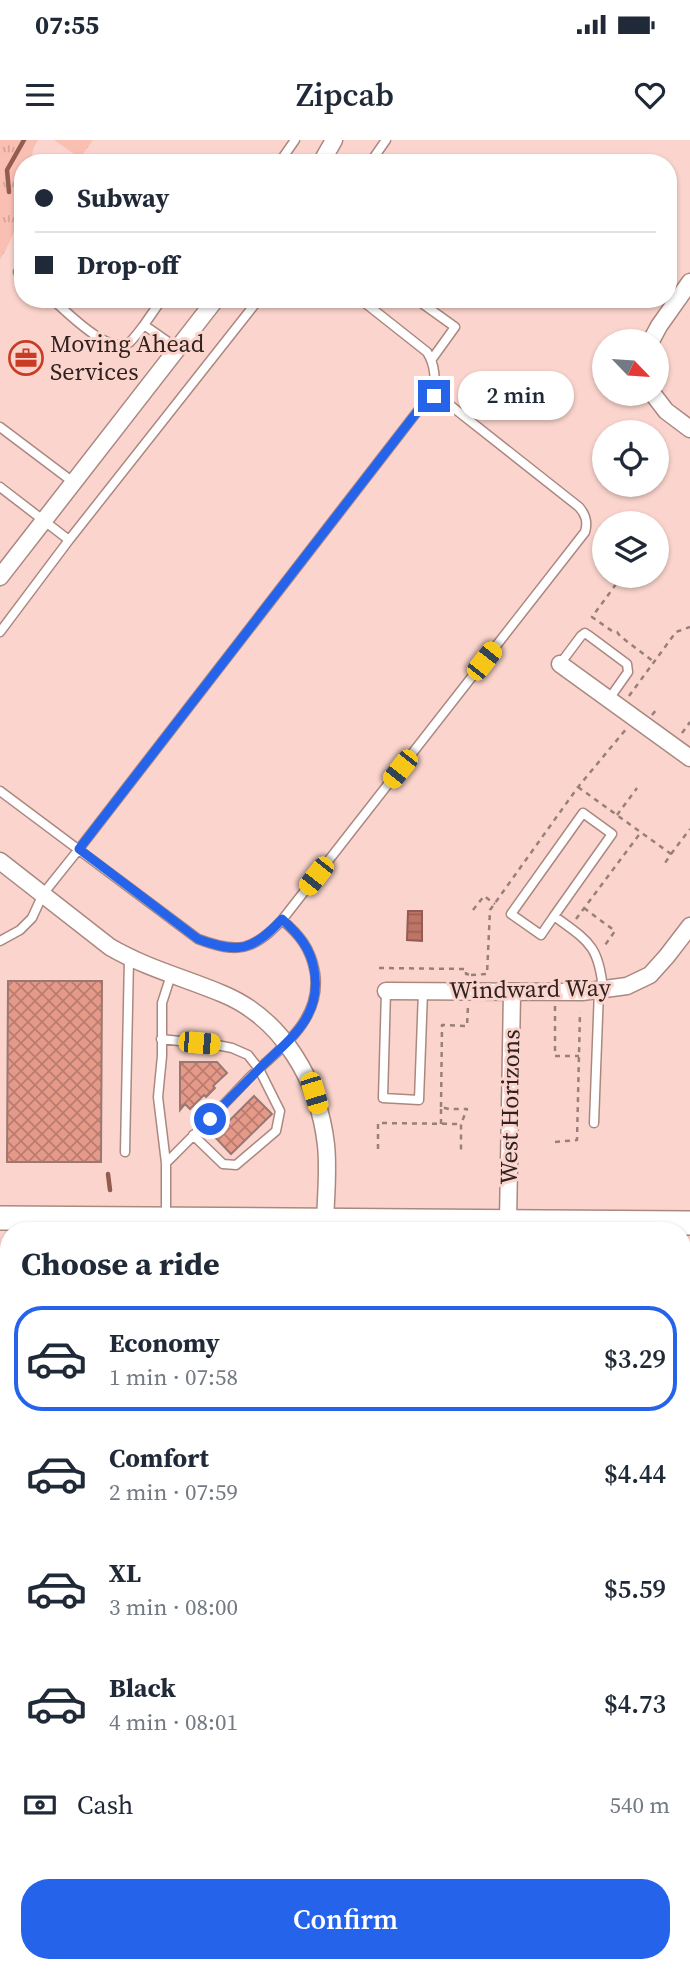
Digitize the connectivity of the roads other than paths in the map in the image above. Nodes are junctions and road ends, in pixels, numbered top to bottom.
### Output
1 (690, 282) edge
2 (677, 300) edge
3 (63, 308) edge
4 (156, 308) edge
5 (209, 308) edge
6 (252, 308) edge
7 (371, 308) edge
8 (429, 308) edge
9 (672, 308) edge
10 (144, 325) junction
11 (657, 329) edge
12 (177, 348) junction
13 (432, 359) junction
14 (434, 396) junction
15 (662, 406) edge
16 (0, 428) edge
17 (690, 429) edge
18 (73, 482) junction
19 (2, 492) edge
20 (44, 520) junction
21 (69, 540) junction
22 (0, 577) edge
23 (0, 632) edge
24 (560, 664) joint
25 (609, 699) junction
26 (689, 755) edge
27 (0, 791) edge
28 (79, 849) junction
29 (0, 861) edge
30 (43, 894) junction
31 (554, 916) junction
32 (282, 919) junction
33 (690, 926) edge
34 (0, 941) edge
35 (129, 958) junction
36 (171, 975) junction
37 (601, 990) junction
38 (386, 991) joint
39 (423, 992) junction
40 (512, 993) junction
41 (161, 1039) junction
42 (287, 1043) junction
43 (259, 1069) junction
44 (594, 1123) dead end
45 (193, 1135) junction
46 (125, 1152) dead end
47 (166, 1163) junction
48 (0, 1218) edge
49 (166, 1218) junction
50 (43, 1222) edge
51 (115, 1222) edge
52 (257, 1222) edge
53 (325, 1222) edge
54 (509, 1222) edge

1 - 2 street
3 - 10 lane
4 - 10 lane
5 - 12 street
6 - 21 lane
7 - 13 lane
8 - 13 lane
9 - 11 street
10 - 12 lane
12 - 18 street
13 - 14 lane
14 - 28 lane
14 - 32 lane
15 - 17 street
16 - 18 lane
18 - 20 street
19 - 20 lane
20 - 21 lane
20 - 22 street
21 - 23 lane
24 - 25 street
24 - 25 lane
25 - 26 street
27 - 28 lane
28 - 30 lane
28 - 32 lane
29 - 30 street
30 - 34 lane
30 - 35 street
31 - 31 lane
31 - 37 lane
32 - 42 lane
33 - 37 street, Windward Way
35 - 36 street
35 - 46 lane
36 - 41 lane
36 - 42 street
37 - 40 street, Windward Way
37 - 44 lane
38 - 39 street, Windward Way
38 - 39 lane
39 - 40 street, Windward Way
40 - 54 street, West Horizons
41 - 43 lane
41 - 47 lane
42 - 43 lane
42 - 53 street
43 - 45 lane
43 - 45 lane
45 - 47 lane
47 - 49 lane
48 - 50 main road
49 - 51 main road
49 - 52 main road

